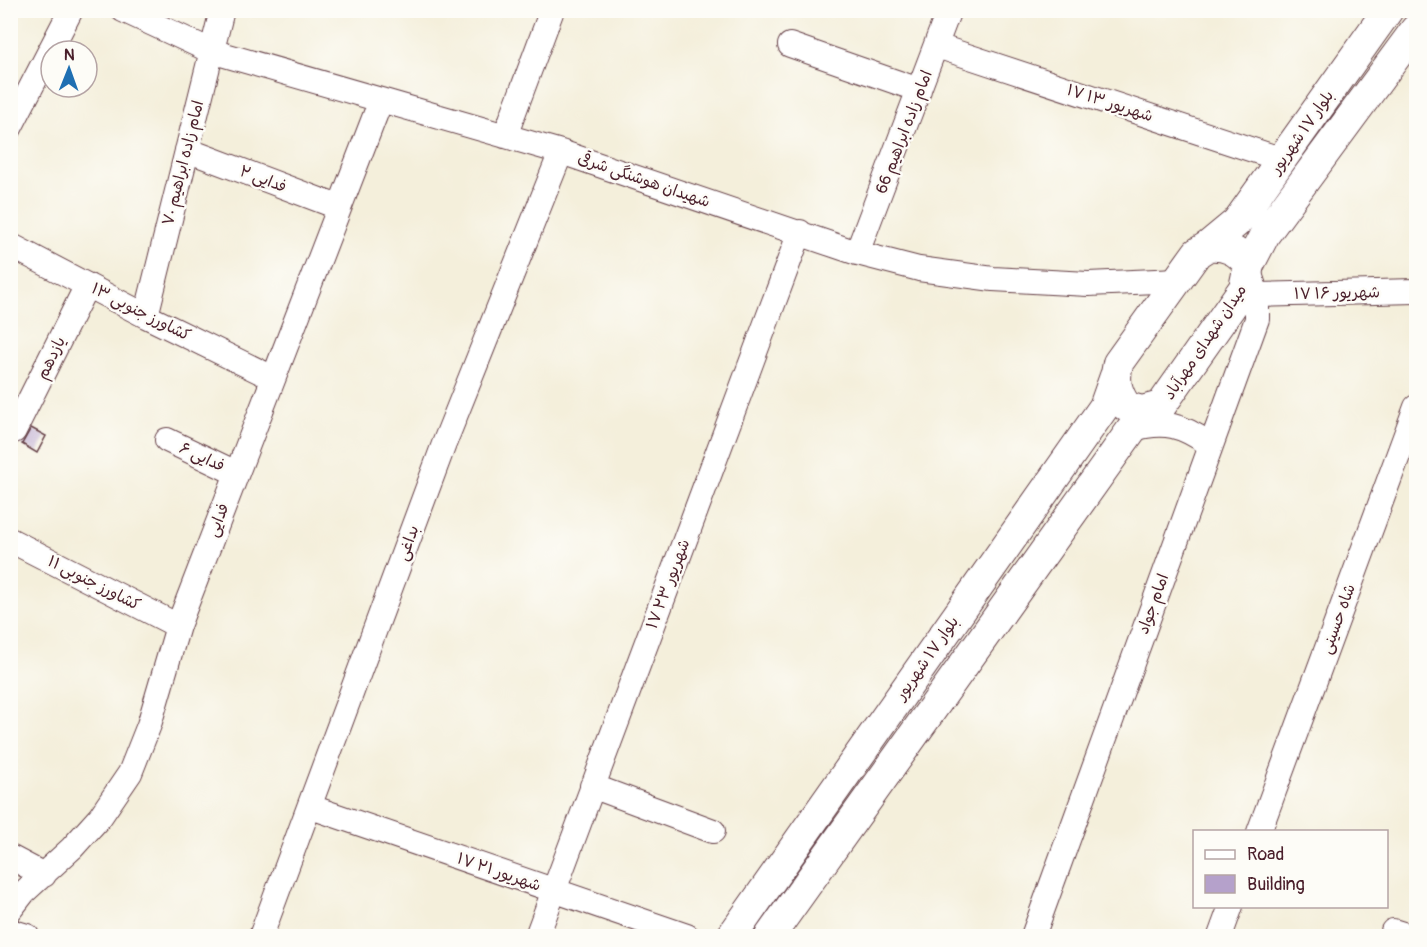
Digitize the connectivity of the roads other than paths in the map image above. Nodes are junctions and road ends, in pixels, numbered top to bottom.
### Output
1 (71, 10) edge
2 (123, 10) edge
3 (222, 10) edge
4 (552, 10) edge
5 (949, 10) edge
6 (1388, 10) edge
7 (1413, 40) edge
8 (790, 45) dead end
9 (937, 46) junction
10 (211, 51) junction
11 (920, 90) junction
12 (381, 100) junction
13 (10, 128) edge
14 (505, 136) junction
15 (187, 150) junction
16 (561, 152) junction
17 (1283, 160) junction
18 (338, 207) junction
19 (801, 232) junction
20 (10, 245) edge
21 (1208, 246) junction
22 (857, 253) junction
23 (1252, 277) junction
24 (1178, 280) junction
25 (87, 285) junction
26 (1416, 291) edge
27 (146, 316) junction
28 (1114, 376) junction
29 (273, 378) junction
30 (1416, 407) edge
31 (1155, 409) junction
32 (1132, 429) junction
33 (14, 431) dead end
34 (167, 440) dead end
35 (1209, 444) junction
36 (236, 473) junction
37 (10, 540) edge
38 (178, 626) junction
39 (592, 786) junction
40 (311, 807) junction
41 (1259, 830) edge
42 (713, 831) dead end
43 (10, 857) edge
44 (44, 875) junction
45 (553, 890) junction
46 (1231, 908) edge
47 (10, 910) edge
48 (10, 931) edge
49 (27, 936) edge
50 (261, 936) edge
51 (537, 936) edge
52 (687, 936) edge
53 (732, 936) edge
54 (770, 936) edge
55 (1033, 936) edge
56 (1220, 936) edge

1 - 13 street
2 - 10 street, شهیدان هوشنگی شرقی
3 - 10 street, امام زاده ابراهیم ۷۰
4 - 14 street
5 - 9 street, امام زاده ابراهیم 66
6 - 17 main road, بلوار ۱۷ شهریور
7 - 23 main road, بلوار ۱۷ شهریور
8 - 11 street
9 - 11 street, امام زاده ابراهیم 66
9 - 17 street, ۱۷ شهریور ۱۳
10 - 12 street, شهیدان هوشنگی شرقی
10 - 15 street, امام زاده ابراهیم ۷۰
11 - 22 street, امام زاده ابراهیم 66
12 - 14 street, شهیدان هوشنگی شرقی
12 - 18 street, فدایی
14 - 16 street, شهیدان هوشنگی شرقی
15 - 18 street, فدایی ۲
15 - 27 street, امام زاده ابراهیم ۷۰
16 - 19 street, شهیدان هوشنگی شرقی
16 - 40 street, بداغی
17 - 21 main road, بلوار ۱۷ شهریور
18 - 29 street, فدایی
19 - 22 street, شهیدان هوشنگی شرقی
19 - 39 street, ۱۷ شهریور ۲۳
20 - 25 street, کشاورز جنوبی ۱۳
21 - 23 main road, میدان شهدای مهرآباد
21 - 24 main road
22 - 24 street, شهیدان هوشنگی شرقی
23 - 26 street, ۱۷ شهریور ۱۶
23 - 31 main road, میدان شهدای مهرآباد
23 - 35 street, امام جواد
24 - 28 main road
25 - 27 street, کشاورز جنوبی ۱۳
25 - 33 street, یازدهم
27 - 29 street, کشاورز جنوبی ۱۳
28 - 31 main road, میدان شهدای مهرآباد
28 - 53 main road, بلوار ۱۷ شهریور
29 - 36 street, فدایی
30 - 41 street, شاه حسینی
31 - 32 main road, بلوار ۱۷ شهریور
32 - 35 street
32 - 54 main road, بلوار ۱۷ شهریور
34 - 36 street, فدایی ۶
35 - 55 street, امام جواد
36 - 38 street, فدایی
37 - 38 street, کشاورز جنوبی ۱۱
38 - 44 street, فدایی
39 - 42 street
39 - 45 street, ۱۷ شهریور ۲۳
40 - 45 street, ۱۷ شهریور ۲۱
40 - 50 street, بداغی
43 - 44 street
44 - 47 street, فدایی
45 - 51 street, ۱۷ شهریور ۲۳
45 - 52 street, ۱۷ شهریور ۲۱
46 - 56 street
48 - 49 street

